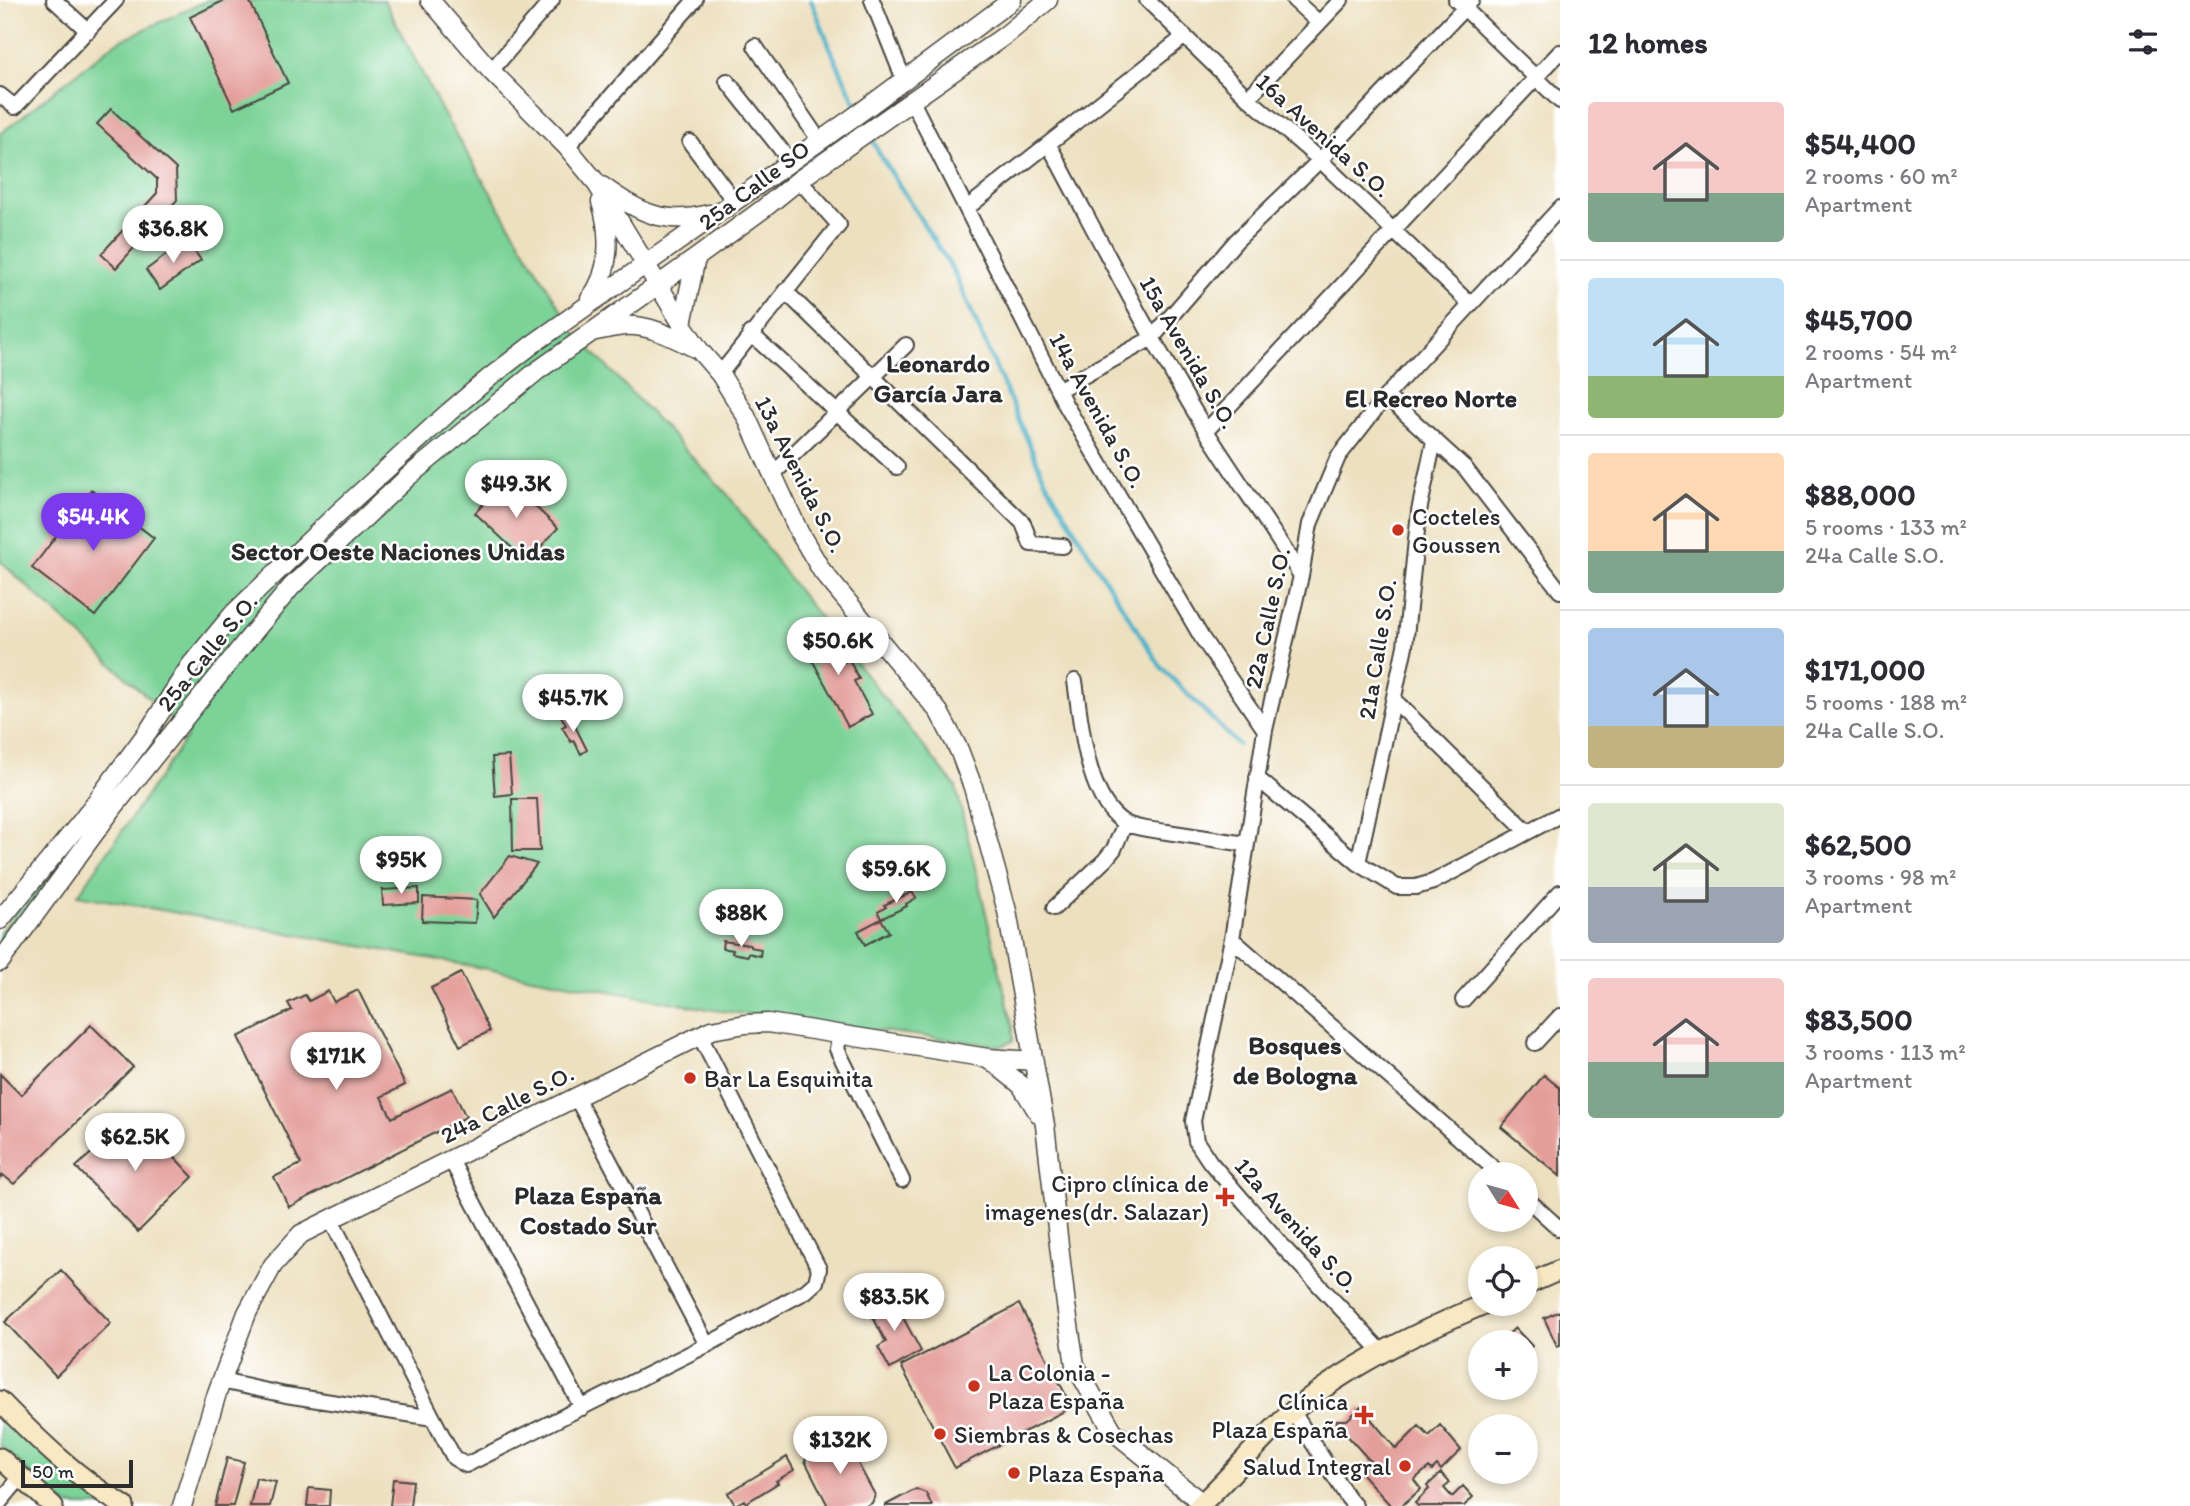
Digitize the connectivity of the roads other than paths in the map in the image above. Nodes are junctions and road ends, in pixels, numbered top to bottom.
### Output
1 (54, 0) edge
2 (116, 0) edge
3 (430, 0) edge
4 (552, 0) edge
5 (695, 0) edge
6 (872, 0) edge
7 (1048, 0) edge
8 (1147, 0) edge
9 (1294, 0) edge
10 (1341, 0) edge
11 (1464, 3) edge
12 (1001, 4) edge
13 (1319, 23) junction
14 (88, 31) junction
15 (1185, 36) junction
16 (755, 46) dead end
17 (1560, 52) edge
18 (491, 71) junction
19 (1536, 78) junction
20 (904, 80) junction
21 (727, 81) dead end
22 (0, 95) edge
23 (1248, 97) junction
24 (912, 101) junction
25 (1560, 101) edge
26 (819, 140) junction
27 (690, 142) dead end
28 (1049, 145) junction
29 (567, 147) junction
30 (1320, 160) junction
31 (790, 161) junction
32 (799, 180) junction
33 (595, 181) junction
34 (726, 206) junction
35 (967, 208) junction
36 (1560, 208) edge
37 (1394, 231) junction
38 (696, 258) junction
39 (646, 263) junction
40 (659, 284) junction
41 (785, 291) junction
42 (1470, 304) junction
43 (581, 310) junction
44 (682, 324) junction
45 (593, 331) junction
46 (750, 333) junction
47 (1152, 338) junction
48 (906, 345) dead end
49 (700, 351) junction
50 (720, 373) junction
51 (873, 377) junction
52 (1058, 390) junction
53 (1386, 396) junction
54 (837, 412) junction
55 (1206, 431) junction
56 (1434, 440) junction
57 (897, 467) dead end
58 (772, 475) junction
59 (1063, 547) dead end
60 (277, 571) junction
61 (1301, 576) junction
62 (292, 586) junction
63 (1560, 591) edge
64 (1075, 681) dead end
65 (1394, 700) junction
66 (1265, 730) junction
67 (1257, 778) junction
68 (1560, 815) edge
69 (1125, 823) junction
70 (1528, 832) junction
71 (1247, 844) junction
72 (1358, 863) junction
73 (1560, 891) edge
74 (1054, 908) dead end
75 (0, 920) edge
76 (1232, 939) junction
77 (0, 962) edge
78 (1463, 1000) dead end
79 (1560, 1016) edge
80 (840, 1034) junction
81 (700, 1036) junction
82 (1535, 1043) dead end
83 (988, 1059) junction
84 (1034, 1061) junction
85 (576, 1097) junction
86 (1193, 1121) joint
87 (1045, 1125) junction
88 (451, 1160) junction
89 (1486, 1162) edge
90 (902, 1180) dead end
91 (1538, 1209) edge
92 (331, 1220) junction
93 (1560, 1228) edge
94 (1560, 1270) edge
95 (1538, 1280) edge
96 (1468, 1311) edge
97 (707, 1345) junction
98 (1381, 1352) junction
99 (221, 1381) junction
100 (0, 1401) edge
101 (582, 1408) junction
102 (1293, 1412) junction
103 (433, 1418) junction
104 (0, 1458) edge
105 (20, 1478) junction
106 (0, 1503) edge
107 (1201, 1505) edge
108 (53, 1506) edge
109 (124, 1506) edge
110 (182, 1506) edge
111 (1355, 1506) edge

1 - 14 street
2 - 14 street
3 - 18 street, 13a Avenida S.O.
4 - 18 street
5 - 29 street
6 - 20 street
7 - 24 street
8 - 15 street, 16a Avenida S.O.
9 - 13 street
10 - 13 street
11 - 19 street
11 - 30 street
12 - 20 street
13 - 23 street
14 - 22 street
15 - 23 street, 16a Avenida S.O.
15 - 28 street
16 - 26 street
17 - 19 street
18 - 29 street, 13a Avenida S.O.
19 - 25 street
19 - 37 street
20 - 26 street, 25a Calle SO
21 - 31 street
23 - 30 street, 16a Avenida S.O.
24 - 32 street, 25a Calle SO
24 - 35 street, 14a Avenida S.O.
26 - 31 street, 25a Calle SO
27 - 34 street
28 - 35 street
28 - 47 street, 15a Avenida S.O.
29 - 33 street, 13a Avenida S.O.
30 - 37 street, 16a Avenida S.O.
30 - 47 street
31 - 34 street, 25a Calle SO
32 - 38 street, 25a Calle SO
32 - 41 street
33 - 34 street
33 - 39 street, 13a Avenida S.O.
33 - 43 street
34 - 39 street, 25a Calle SO
35 - 52 street, 14a Avenida S.O.
36 - 42 street, 22a Calle S.O.
37 - 42 street, 16a Avenida S.O.
37 - 55 street
38 - 40 street, 25a Calle SO
38 - 44 street
39 - 40 street, 13a Avenida S.O.
39 - 43 street, 25a Calle S.O.
40 - 44 street, 13a Avenida S.O.
40 - 45 street, 25a Calle S.O.
41 - 46 street
41 - 51 street
42 - 53 street, 22a Calle S.O.
43 - 60 street, 25a Calle S.O.
44 - 49 street, 13a Avenida S.O.
45 - 49 street
45 - 62 street, 25a Calle S.O.
46 - 50 street
46 - 54 street
47 - 52 street
47 - 55 street, 15a Avenida S.O.
48 - 51 street
49 - 50 street, 13a Avenida S.O.
50 - 58 street, 13a Avenida S.O.
51 - 54 street
51 - 59 street
52 - 66 street, 14a Avenida S.O.
53 - 56 street
53 - 61 street, 22a Calle S.O.
54 - 57 street
54 - 58 street
55 - 61 street, 15a Avenida S.O.
56 - 63 street
56 - 65 street, 21a Calle S.O.
58 - 84 street, 13a Avenida S.O.
60 - 62 street
60 - 75 street, 25a Calle S.O.
61 - 66 street, 22a Calle S.O.
62 - 77 street, 25a Calle S.O.
64 - 69 street
65 - 70 street
65 - 72 street, 21a Calle S.O.
66 - 67 street, 22a Calle S.O.
67 - 71 street, 22a Calle S.O.
67 - 72 street
68 - 70 street
69 - 71 street
69 - 74 street
70 - 72 street
71 - 76 street, 22a Calle S.O.
73 - 78 street
76 - 86 street, 22a Calle S.O.
76 - 89 street
79 - 82 street
80 - 81 street, 24a Calle S.O.
80 - 83 street, 24a Calle S.O.
80 - 90 street
81 - 85 street, 24a Calle S.O.
81 - 97 street
83 - 84 street, 24a Calle S.O.
83 - 87 street
84 - 87 street, 13a Avenida S.O.
85 - 88 street, 24a Calle S.O.
85 - 97 street
86 - 98 street, 12a Avenida S.O.
87 - 107 street, 13a Avenida S.O.
88 - 92 street, 24a Calle S.O.
88 - 101 street
91 - 93 street
92 - 99 street, 24a Calle S.O.
92 - 103 street
94 - 95 main road
96 - 98 main road
97 - 101 street
98 - 102 main road
99 - 103 street
99 - 110 street, 24a Calle S.O.
100 - 109 main road
101 - 103 street
102 - 107 main road
102 - 111 street
104 - 105 main road
105 - 106 street
105 - 108 main road

